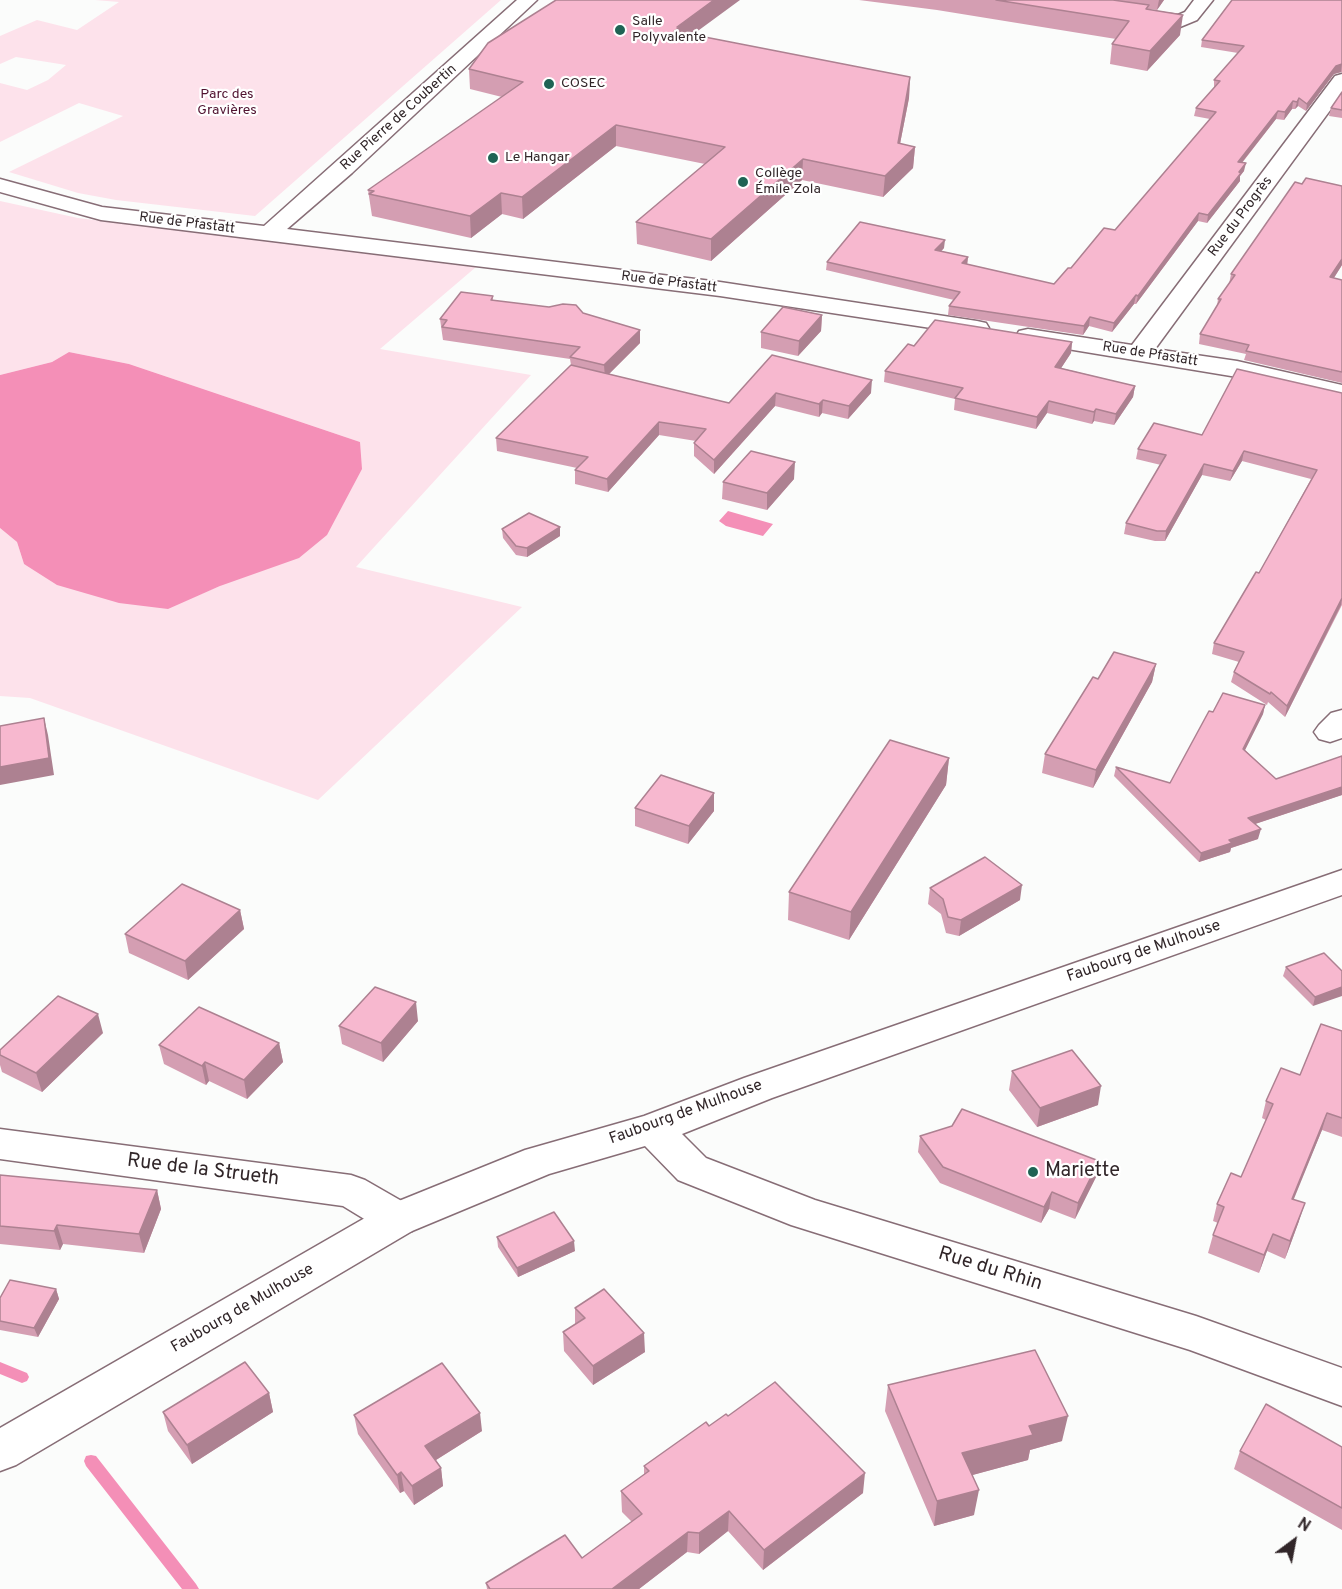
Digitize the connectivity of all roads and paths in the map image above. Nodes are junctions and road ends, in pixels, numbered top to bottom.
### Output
1 (528, 0) edge
2 (1204, 0) edge
3 (1120, 14) edge
4 (1342, 80) edge
5 (0, 185) edge
6 (268, 234) junction
7 (1139, 353) junction
8 (1341, 389) edge
9 (1342, 882) edge
10 (653, 1129) junction
11 (0, 1144) edge
12 (398, 1219) junction
13 (1342, 1387) edge
14 (0, 1451) edge

1 - 6 street, Rue Pierre de Coubertin
2 - 3 street
4 - 7 street, Rue du Progrès
5 - 6 street, Rue de Pfastatt
6 - 7 street, Rue de Pfastatt
7 - 8 street, Rue de Pfastatt
9 - 10 street, Faubourg de Mulhouse
10 - 12 street, Faubourg de Mulhouse
10 - 13 street, Rue du Rhin
11 - 12 street, Rue de la Strueth
12 - 14 street, Faubourg de Mulhouse

